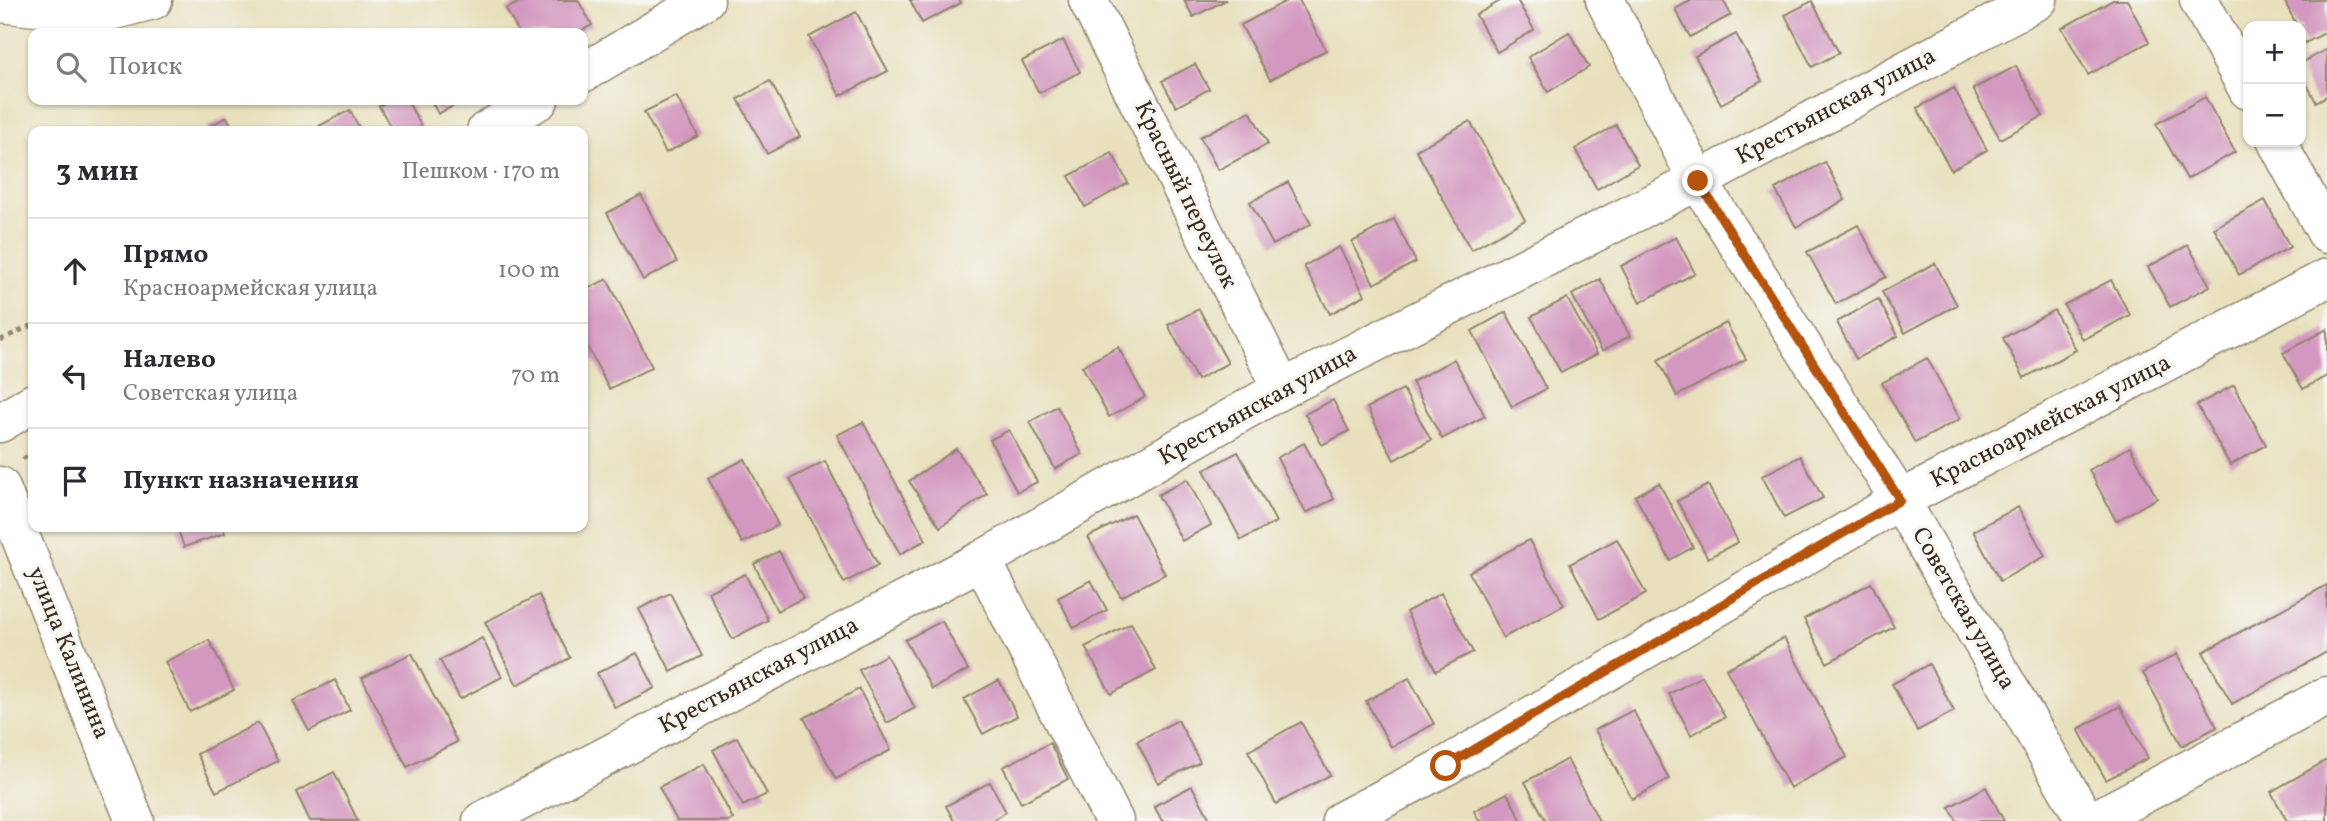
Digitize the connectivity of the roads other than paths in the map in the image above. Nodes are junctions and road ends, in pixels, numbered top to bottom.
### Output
1 (153, 0) edge
2 (705, 0) edge
3 (1088, 0) edge
4 (1605, 0) edge
5 (2038, 0) edge
6 (2199, 0) edge
7 (0, 3) edge
8 (588, 71) edge
9 (2245, 84) edge
10 (530, 105) edge
11 (495, 126) edge
12 (2280, 147) edge
13 (1698, 181) junction
14 (2327, 234) edge
15 (2327, 278) edge
16 (1282, 389) junction
17 (28, 406) edge
18 (0, 423) edge
19 (0, 486) edge
20 (1900, 500) junction
21 (982, 560) junction
22 (2327, 696) edge
23 (135, 821) edge
24 (482, 821) edge
25 (1114, 821) edge
26 (1341, 821) edge
27 (2086, 821) edge
28 (2093, 821) edge

1 - 7 street
2 - 8 street
3 - 16 street, Красный переулок
4 - 13 street, Советская улица
5 - 13 street, Крестьянская улица
6 - 9 street
10 - 11 street
12 - 14 street
13 - 16 street, Крестьянская улица
13 - 20 street, Советская улица
15 - 20 street, Красноармейская улица
16 - 21 street, Крестьянская улица
17 - 18 street
19 - 23 street, улица Калинина
20 - 26 street, Красноармейская улица
20 - 27 street, Советская улица
21 - 24 street, Крестьянская улица
21 - 25 street
22 - 28 street

